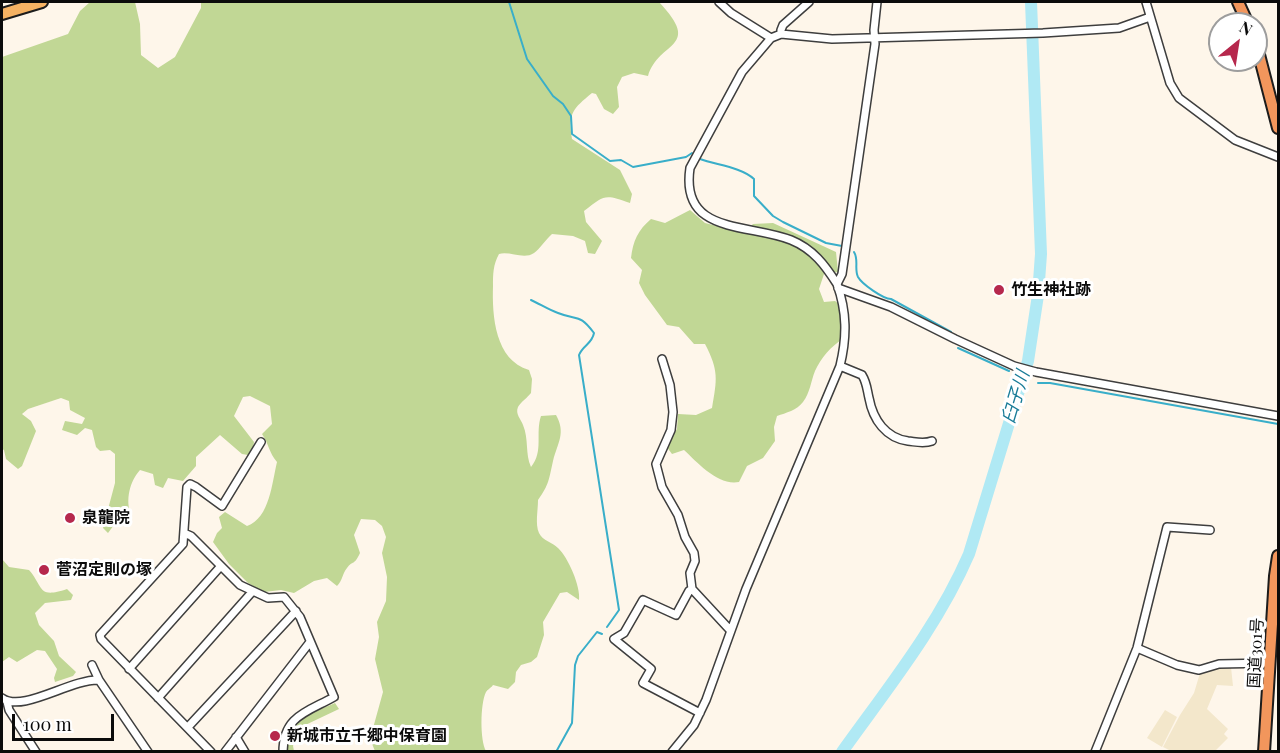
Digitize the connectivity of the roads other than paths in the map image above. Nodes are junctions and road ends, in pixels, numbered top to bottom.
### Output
1 (42, 2) edge
2 (719, 2) edge
3 (809, 2) edge
4 (877, 2) edge
5 (1146, 2) edge
6 (2, 14) edge
7 (1150, 17) junction
8 (782, 34) junction
9 (875, 37) junction
10 (771, 38) junction
11 (1264, 72) edge
12 (1278, 128) edge
13 (1278, 157) edge
14 (838, 286) junction
15 (662, 359) dead end
16 (840, 366) junction
17 (1278, 416) edge
18 (932, 441) dead end
19 (261, 442) dead end
20 (1210, 530) dead end
21 (184, 533) junction
22 (1278, 556) edge
23 (220, 567) junction
24 (692, 589) junction
25 (252, 592) junction
26 (296, 610) junction
27 (730, 630) junction
28 (310, 642) junction
29 (1137, 648) junction
30 (1270, 663) junction
31 (92, 665) dead end
32 (129, 669) junction
33 (99, 680) junction
34 (158, 698) junction
35 (4, 700) edge
36 (700, 713) junction
37 (188, 727) junction
38 (236, 736) junction
39 (36, 752) edge
40 (148, 752) edge
41 (211, 752) edge
42 (225, 752) edge
43 (245, 752) edge
44 (283, 752) edge
45 (672, 752) edge
46 (1095, 752) edge
47 (1264, 752) edge

1 - 6 main road
2 - 10 street
3 - 8 street
4 - 9 street
5 - 7 street
7 - 9 street
7 - 13 street
8 - 9 street
8 - 10 street
9 - 14 street
10 - 14 street
11 - 12 highway
14 - 16 street
14 - 17 street
15 - 24 street
16 - 18 street
16 - 27 street
19 - 21 street
20 - 29 street
21 - 23 street
21 - 32 street
22 - 30 highway, 国道301号
23 - 25 street
23 - 32 street
24 - 27 street
24 - 36 street
25 - 26 street
25 - 34 street
26 - 28 street
26 - 37 street
27 - 36 street
28 - 38 street
28 - 44 street
29 - 30 street
29 - 46 street
30 - 47 highway, 国道301号
31 - 33 street
32 - 34 street
33 - 35 street
33 - 40 street
34 - 37 street
35 - 39 street
36 - 45 street
37 - 41 street
38 - 42 street
38 - 43 street

